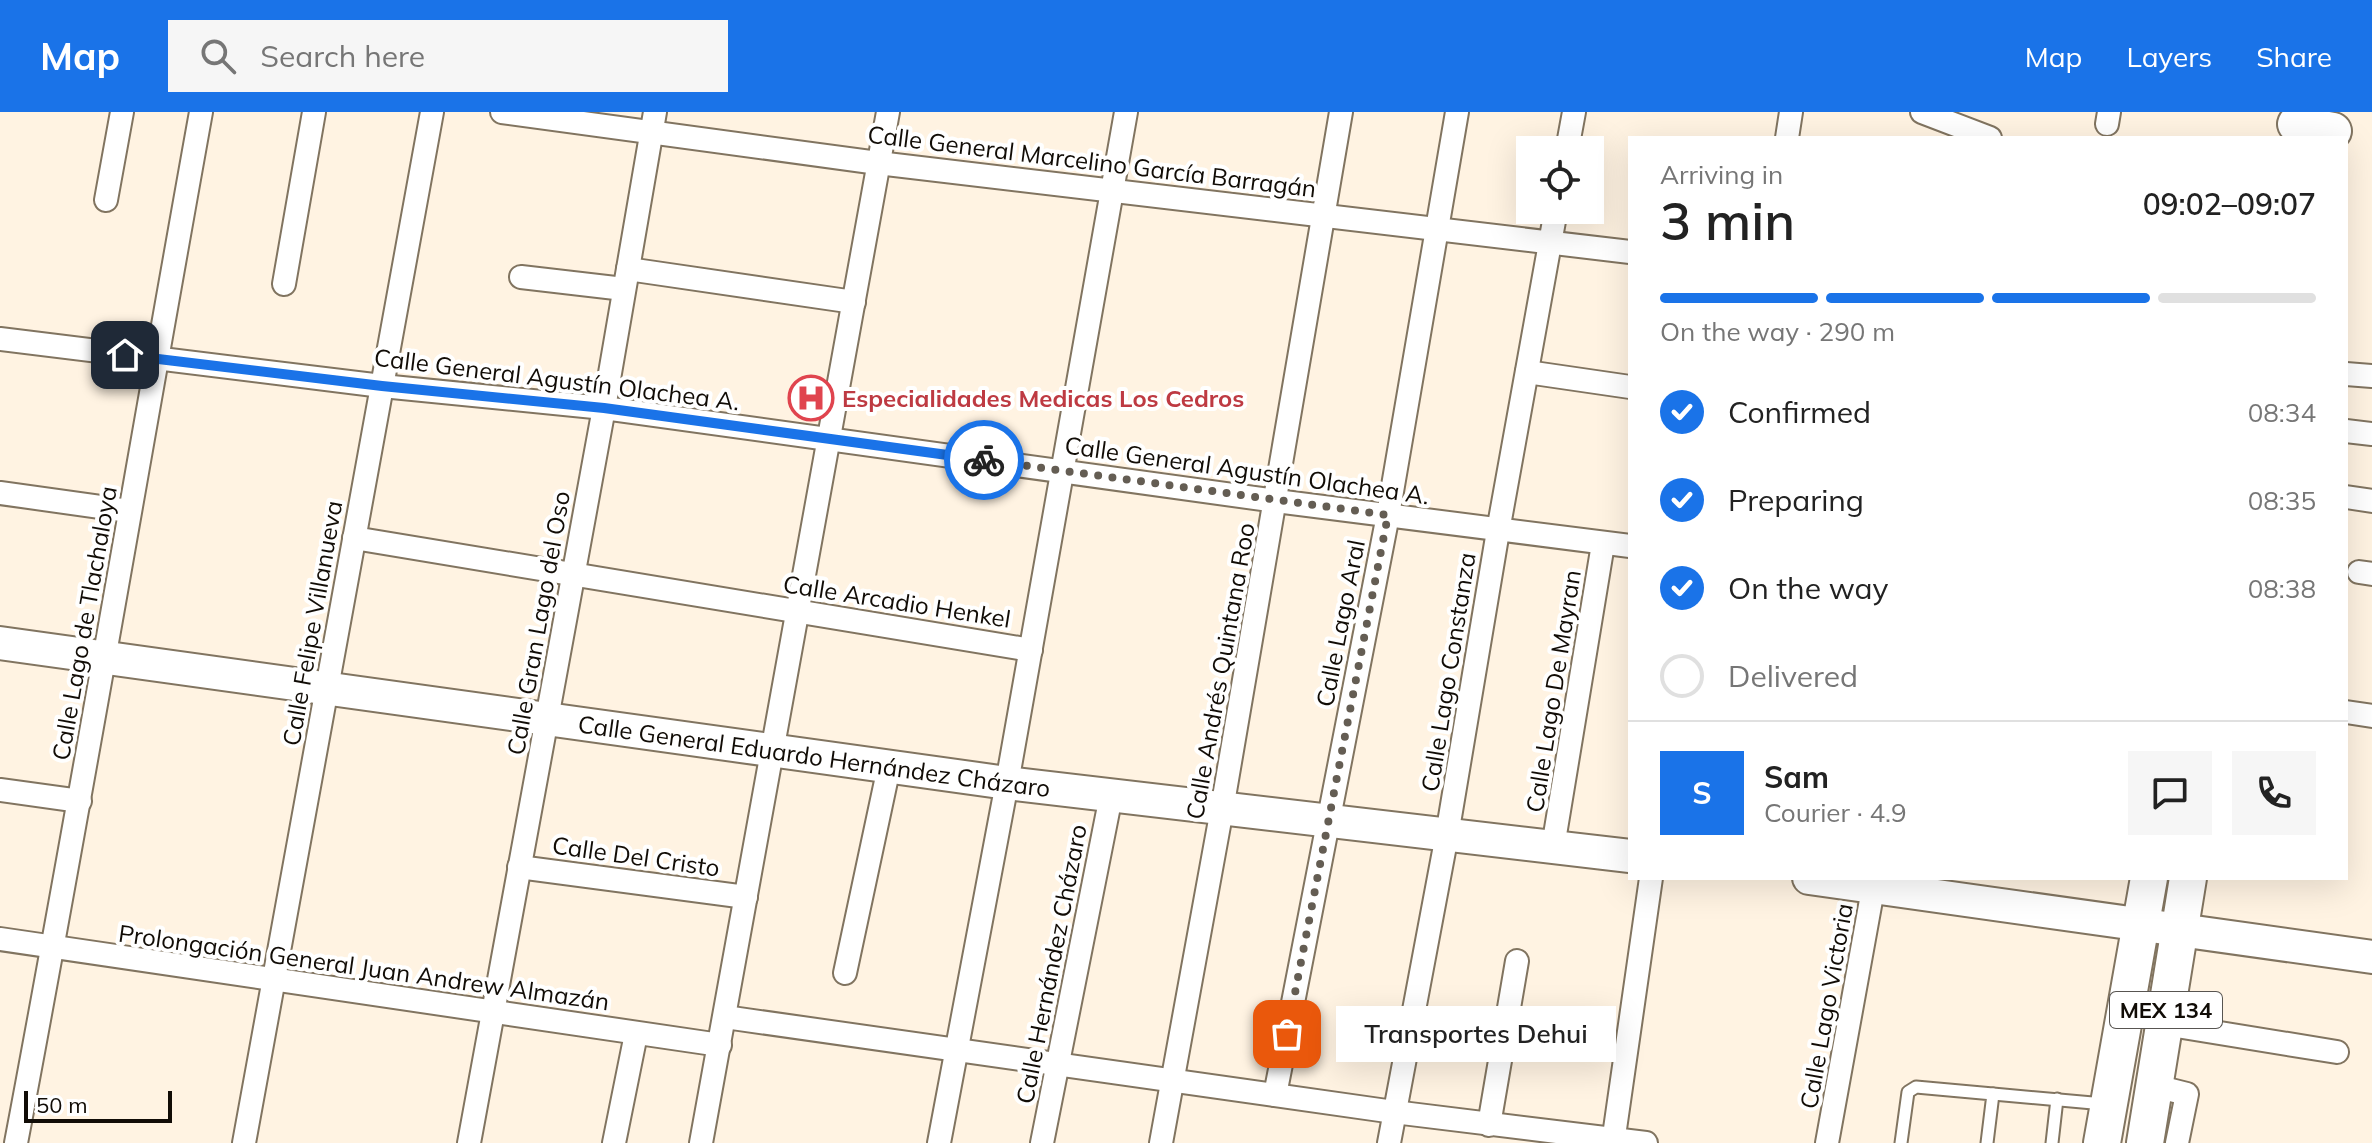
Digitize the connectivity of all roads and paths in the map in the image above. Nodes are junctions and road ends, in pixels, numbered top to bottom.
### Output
1 (122, 112) edge
2 (201, 112) edge
3 (314, 112) edge
4 (432, 112) edge
5 (502, 112) edge
6 (888, 112) edge
7 (1126, 112) edge
8 (1341, 112) edge
9 (1457, 112) edge
10 (1574, 112) edge
11 (1791, 112) edge
12 (1929, 113) edge
13 (653, 122) edge
14 (2296, 125) edge
15 (2334, 127) edge
16 (1570, 136) edge
17 (1787, 136) edge
18 (1985, 136) edge
19 (878, 163) junction
20 (1112, 189) junction
21 (106, 200) dead end
22 (1322, 214) junction
23 (1553, 224) edge
24 (1439, 228) junction
25 (1550, 241) junction
26 (1628, 252) edge
27 (521, 277) dead end
28 (626, 279) junction
29 (284, 284) dead end
30 (854, 302) junction
31 (0, 339) edge
32 (156, 359) junction
33 (1527, 372) junction
34 (2348, 374) edge
35 (2372, 376) edge
36 (382, 386) junction
37 (1628, 387) edge
38 (604, 408) junction
39 (2348, 431) edge
40 (2372, 434) edge
41 (828, 438) junction
42 (1062, 471) junction
43 (0, 493) edge
44 (2348, 497) edge
45 (1276, 501) junction
46 (2372, 501) edge
47 (129, 511) junction
48 (1388, 515) junction
49 (1498, 531) junction
50 (354, 538) junction
51 (1603, 544) junction
52 (1628, 546) edge
53 (573, 574) junction
54 (798, 611) junction
55 (0, 643) edge
56 (1031, 650) junction
57 (103, 657) junction
58 (327, 688) junction
59 (2348, 712) edge
60 (2372, 716) edge
61 (547, 719) junction
62 (772, 751) junction
63 (889, 767) junction
64 (1007, 783) junction
65 (0, 790) edge
66 (1111, 796) junction
67 (80, 801) junction
68 (1222, 809) junction
69 (1328, 821) junction
70 (1447, 835) junction
71 (1553, 847) junction
72 (1628, 856) edge
73 (519, 867) junction
74 (1651, 880) edge
75 (1842, 880) edge
76 (2149, 880) edge
77 (2188, 880) edge
78 (1874, 882) edge
79 (746, 897) junction
80 (2141, 923) junction
81 (2179, 929) junction
82 (0, 939) edge
83 (53, 947) junction
84 (2372, 957) edge
85 (1517, 961) dead end
86 (845, 973) dead end
87 (273, 978) junction
88 (493, 1011) junction
89 (725, 1017) junction
90 (2164, 1024) junction
91 (636, 1034) junction
92 (720, 1045) junction
93 (957, 1051) junction
94 (2337, 1052) dead end
95 (1058, 1065) junction
96 (1172, 1081) junction
97 (2155, 1086) junction
98 (1993, 1094) junction
99 (1275, 1095) junction
100 (2057, 1099) junction
101 (2109, 1104) junction
102 (1394, 1112) junction
103 (1489, 1125) junction
104 (1613, 1141) edge
105 (16, 1143) edge
106 (244, 1143) edge
107 (469, 1143) edge
108 (614, 1143) edge
109 (701, 1143) edge
110 (939, 1143) edge
111 (1042, 1143) edge
112 (1161, 1143) edge
113 (1389, 1143) edge
114 (1646, 1143) edge
115 (1827, 1143) edge
116 (1901, 1143) edge
117 (1987, 1143) edge
118 (2052, 1143) edge
119 (2102, 1143) edge
120 (2145, 1143) edge
121 (2177, 1143) edge

1 - 21 street
2 - 32 street, Calle Lago de Tlachaloya
3 - 29 street
4 - 36 street, Calle Felipe Villanueva
5 - 13 street, Calle General Marcelino García Barragán
6 - 19 street
7 - 20 street
8 - 22 street, Calle Andrés Quintana Roo
9 - 24 street, Calle Lago Aral
10 - 16 street
11 - 17 street
12 - 18 street
13 - 19 street, Calle General Marcelino García Barragán
13 - 28 street, Calle Gran Lago del Oso
14 - 15 main road
19 - 20 street, Calle General Marcelino García Barragán
19 - 30 street
20 - 22 street, Calle General Marcelino García Barragán
20 - 42 street
22 - 24 street, Calle General Marcelino García Barragán
22 - 45 street, Calle Andrés Quintana Roo
23 - 25 street, Calle Lago Constanza
24 - 25 street, Calle General Marcelino García Barragán
24 - 48 street, Calle Lago Aral
25 - 26 street, Calle General Marcelino García Barragán
25 - 33 street, Calle Lago Constanza
27 - 28 street
28 - 30 street
28 - 38 street, Calle Gran Lago del Oso
30 - 41 street
31 - 32 street, Calle General Agustín Olachea A.
32 - 36 street, Calle General Agustín Olachea A.
32 - 47 street, Calle Lago de Tlachaloya
33 - 37 street
33 - 49 street, Calle Lago Constanza
34 - 35 street
36 - 38 street, Calle General Agustín Olachea A.
36 - 50 street, Calle Felipe Villanueva
38 - 41 street, Calle General Agustín Olachea A.
38 - 53 street, Calle Gran Lago del Oso
39 - 40 street
41 - 42 street, Calle General Agustín Olachea A.
41 - 54 street
42 - 45 street, Calle General Agustín Olachea A.
42 - 56 street
43 - 47 street
44 - 46 street
45 - 48 street, Calle General Agustín Olachea A.
45 - 68 street, Calle Andrés Quintana Roo
47 - 57 street, Calle Lago de Tlachaloya
48 - 49 street, Calle General Agustín Olachea A.
48 - 69 street, Calle Lago Aral
49 - 51 street, Calle General Agustín Olachea A.
49 - 70 street, Calle Lago Constanza
50 - 53 street, Calle Arcadio Henkel
50 - 58 street, Calle Felipe Villanueva
51 - 52 street, Calle General Agustín Olachea A.
51 - 71 street, Calle Lago De Mayran
53 - 54 street, Calle Arcadio Henkel
53 - 61 street, Calle Gran Lago del Oso
54 - 56 street, Calle Arcadio Henkel
54 - 62 street
55 - 57 main road, Calle General Eduardo Hernández Cházaro
56 - 64 street, Calle Arcadio Henkel
57 - 58 main road, Calle General Eduardo Hernández Cházaro
57 - 67 street, Calle Lago de Tlachaloya
58 - 61 main road, Calle General Eduardo Hernández Cházaro
58 - 87 street, Calle Felipe Villanueva
59 - 60 street
61 - 62 main road, Calle General Eduardo Hernández Cházaro
61 - 73 street, Calle Gran Lago del Oso
62 - 63 main road, Calle General Eduardo Hernández Cházaro
62 - 79 street
63 - 64 main road, Calle General Eduardo Hernández Cházaro
63 - 86 street
64 - 66 main road, Calle General Eduardo Hernández Cházaro
64 - 93 street, Calle Arcadio Henkel
65 - 67 street
66 - 68 main road, Calle General Eduardo Hernández Cházaro
66 - 95 street, Calle Hernández Cházaro
67 - 83 street, Calle Lago de Tlachaloya
68 - 69 main road, Calle General Eduardo Hernández Cházaro
68 - 96 street, Calle Andrés Quintana Roo
69 - 70 main road, Calle General Eduardo Hernández Cházaro
69 - 99 street, Calle Lago Aral
70 - 71 main road, Calle General Eduardo Hernández Cházaro
70 - 102 street, Calle Lago Constanza
71 - 72 main road, Calle General Eduardo Hernández Cházaro
73 - 79 street, Calle Del Cristo
73 - 88 street, Calle Gran Lago del Oso
74 - 104 street
75 - 78 main road
76 - 80 main road, MEX 134
77 - 81 main road, MEX 134
78 - 80 main road
78 - 115 street, Calle Lago Victoria
79 - 89 street
80 - 81 main road
80 - 101 main road, MEX 134
81 - 84 main road
81 - 90 main road, MEX 134
82 - 83 street, Prolongación General Juan Andrew Almazán
83 - 87 street, Prolongación General Juan Andrew Almazán
83 - 105 street, Calle Lago de Tlachaloya
85 - 103 street
87 - 88 street, Prolongación General Juan Andrew Almazán
87 - 106 street, Calle Felipe Villanueva
88 - 91 street, Prolongación General Juan Andrew Almazán
88 - 107 street, Calle Gran Lago del Oso
89 - 92 street
89 - 93 street
90 - 94 street
90 - 97 main road, MEX 134
91 - 92 street, Prolongación General Juan Andrew Almazán
91 - 108 street
92 - 109 street
93 - 95 street
93 - 110 street, Calle Arcadio Henkel
95 - 96 street
95 - 111 street, Calle Hernández Cházaro
96 - 99 street
96 - 112 street, Calle Andrés Quintana Roo
97 - 120 main road, MEX 134
97 - 121 street
98 - 100 lane
98 - 116 lane
98 - 117 lane
99 - 102 street
100 - 101 lane
100 - 118 lane
101 - 119 main road, MEX 134
102 - 103 street
102 - 113 street, Calle Lago Constanza
103 - 104 street
104 - 114 street

